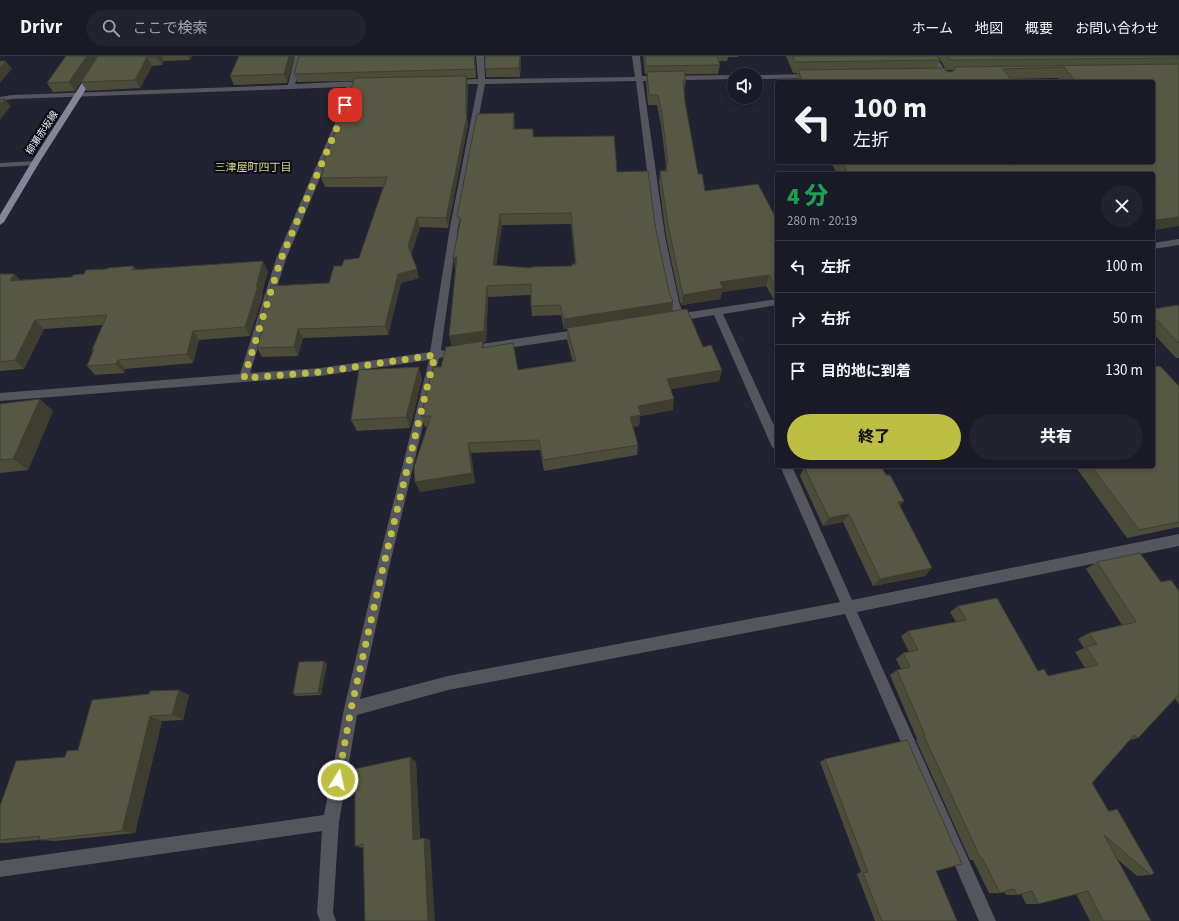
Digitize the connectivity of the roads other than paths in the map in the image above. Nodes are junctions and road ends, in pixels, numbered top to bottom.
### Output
1 (103, 56) edge
2 (299, 56) edge
3 (480, 56) edge
4 (636, 56) edge
5 (932, 56) edge
6 (818, 76) edge
7 (727, 77) edge
8 (763, 77) edge
9 (639, 79) junction
10 (947, 80) edge
11 (443, 82) edge
12 (482, 82) junction
13 (351, 84) junction
14 (374, 84) edge
15 (291, 87) junction
16 (79, 95) junction
17 (0, 99) edge
18 (35, 163) junction
19 (0, 165) edge
20 (0, 222) edge
21 (1179, 242) edge
22 (1155, 246) edge
23 (775, 302) edge
24 (717, 311) junction
25 (680, 317) junction
26 (665, 320) edge
27 (596, 330) edge
28 (435, 355) junction
29 (244, 378) junction
30 (0, 397) edge
31 (775, 441) edge
32 (787, 468) edge
33 (1179, 540) edge
34 (849, 607) junction
35 (351, 709) junction
36 (331, 822) junction
37 (0, 869) edge
38 (328, 921) edge
39 (988, 921) edge

1 - 16 main road, 柳瀬赤坂線
2 - 15 street
3 - 12 street
4 - 9 street
5 - 10 street
6 - 8 street
7 - 9 street
9 - 12 street
9 - 25 street
11 - 12 street
12 - 28 street
13 - 14 street
13 - 15 street
13 - 29 street
15 - 16 street
16 - 17 street
16 - 18 main road, 柳瀬赤坂線
18 - 19 street
18 - 20 main road, 柳瀬赤坂線
21 - 22 street
23 - 24 street
24 - 25 street
24 - 31 street
25 - 26 street
27 - 28 street
28 - 29 street
28 - 35 street
29 - 30 street
32 - 34 street
33 - 34 street
34 - 35 street
34 - 39 street
35 - 36 street
36 - 37 street
36 - 38 street

